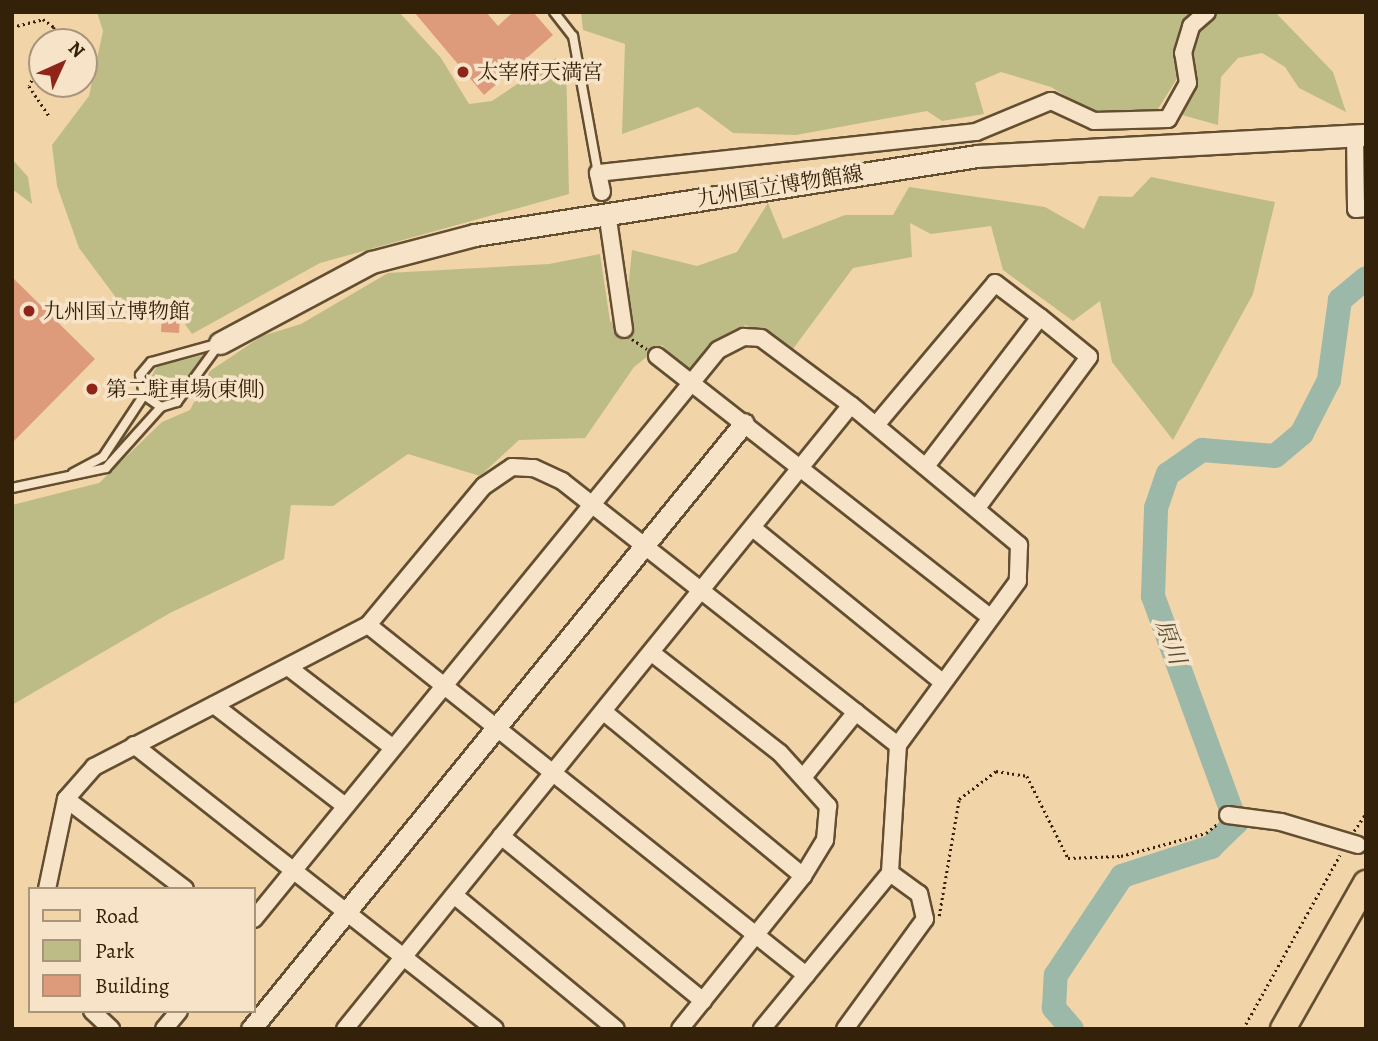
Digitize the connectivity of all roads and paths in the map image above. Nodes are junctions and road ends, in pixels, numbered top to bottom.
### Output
1 (554, 12) edge
2 (1207, 12) edge
3 (12, 27) edge
4 (54, 28) edge
5 (37, 98) edge
6 (50, 117) dead end
7 (1360, 135) edge
8 (598, 173) junction
9 (602, 192) dead end
10 (1366, 208) edge
11 (608, 226) dead end
12 (1040, 317) junction
13 (624, 329) joint
14 (220, 343) junction
15 (657, 356) joint
16 (692, 379) junction
17 (144, 396) junction
18 (851, 405) junction
19 (161, 407) junction
20 (744, 423) junction
21 (876, 425) junction
22 (927, 465) junction
23 (804, 466) junction
24 (66, 477) junction
25 (12, 488) edge
26 (591, 505) junction
27 (978, 505) junction
28 (754, 529) junction
29 (645, 546) junction
30 (702, 591) junction
31 (988, 616) junction
32 (368, 625) junction
33 (652, 653) junction
34 (288, 667) junction
35 (941, 681) junction
36 (443, 685) junction
37 (214, 705) junction
38 (604, 712) junction
39 (856, 712) junction
40 (495, 728) junction
41 (134, 745) junction
42 (898, 745) junction
43 (392, 747) junction
44 (553, 775) junction
45 (805, 775) junction
46 (66, 799) junction
47 (345, 806) junction
48 (1366, 813) edge
49 (1227, 815) joint
50 (501, 836) junction
51 (1352, 844) junction
52 (296, 871) junction
53 (890, 873) junction
54 (803, 876) junction
55 (1366, 883) edge
56 (49, 887) edge
57 (182, 887) edge
58 (454, 895) junction
59 (348, 911) junction
60 (256, 917) edge
61 (938, 918) dead end
62 (753, 937) junction
63 (405, 957) junction
64 (806, 975) junction
65 (703, 1000) junction
66 (94, 1013) edge
67 (177, 1013) edge
68 (354, 1026) edge
69 (111, 1029) edge
70 (164, 1029) edge
71 (251, 1029) edge
72 (495, 1029) edge
73 (616, 1029) edge
74 (680, 1029) edge
75 (762, 1029) edge
76 (845, 1029) edge
77 (1243, 1029) edge
78 (1283, 1029) edge

1 - 8 lane
2 - 8 street
3 - 4 path
5 - 6 path
7 - 10 street
7 - 14 main road, 九州国立博物館線
8 - 9 street
11 - 13 street
12 - 21 street
12 - 22 street
12 - 27 street
13 - 15 path
14 - 17 lane
14 - 19 lane
15 - 16 street
16 - 18 street
16 - 20 street
16 - 26 street
17 - 19 lane
17 - 24 lane
18 - 21 street
18 - 23 street
19 - 24 lane
20 - 23 street
20 - 29 street
21 - 22 street
22 - 27 street
23 - 28 street
23 - 31 street
24 - 25 lane
26 - 29 street
26 - 32 street
26 - 36 street
27 - 31 street
28 - 30 street
28 - 35 street
29 - 30 street
29 - 40 street
30 - 33 street
30 - 39 street
31 - 35 street
32 - 34 street
32 - 36 street
33 - 38 street
33 - 45 street
34 - 37 street
34 - 43 street
35 - 42 street
36 - 40 street
36 - 43 street
37 - 41 street
37 - 47 street
38 - 44 street
38 - 54 street
39 - 42 street
39 - 45 street
40 - 44 street
40 - 59 street
41 - 46 street
41 - 52 street
42 - 53 street
43 - 47 street
44 - 50 street
44 - 62 street
45 - 54 street
46 - 56 street
46 - 57 street
47 - 52 street
48 - 51 path
49 - 51 street
49 - 61 path
50 - 58 street
50 - 65 street
51 - 77 path
52 - 59 street
52 - 60 street
53 - 64 street
53 - 76 street
54 - 62 street
55 - 78 main road
58 - 63 street
58 - 73 street
59 - 63 street
59 - 71 street
62 - 64 street
62 - 65 street
63 - 68 street
63 - 72 street
64 - 75 street
65 - 74 street
66 - 69 street
67 - 70 street

